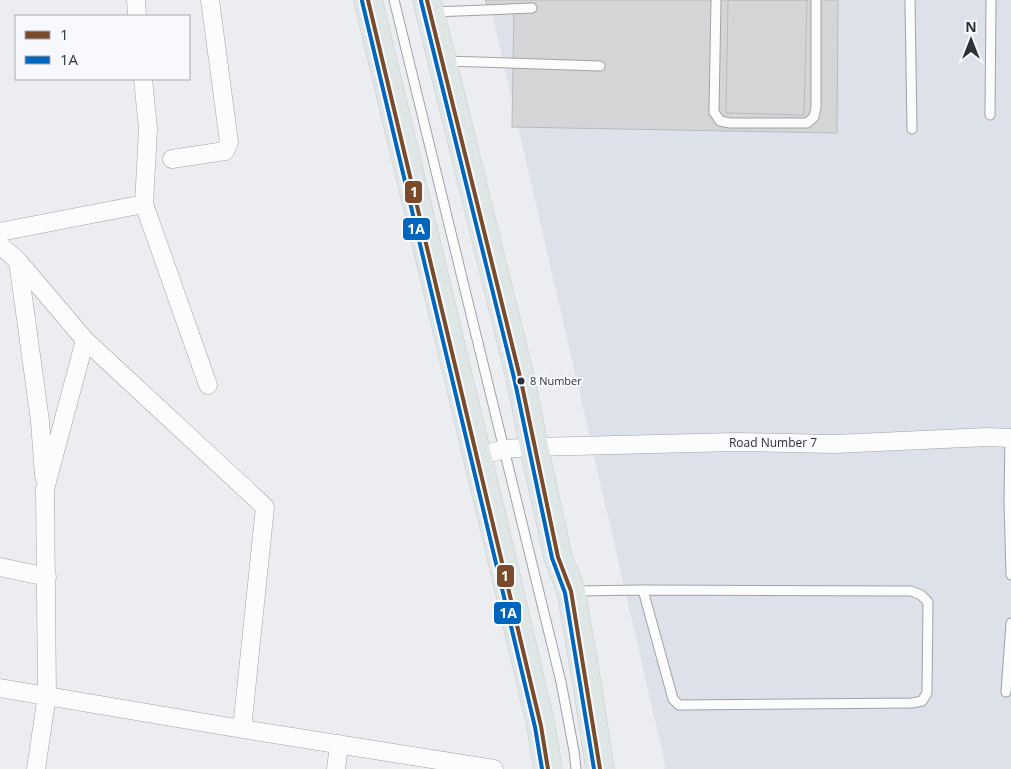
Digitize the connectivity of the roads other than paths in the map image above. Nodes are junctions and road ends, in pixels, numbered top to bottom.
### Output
1 (136, 0) edge
2 (210, 0) edge
3 (368, 0) edge
4 (394, 0) edge
5 (716, 0) edge
6 (816, 0) edge
7 (910, 0) edge
8 (991, 0) edge
9 (429, 6) edge
10 (532, 8) dead end
11 (137, 15) edge
12 (442, 61) junction
13 (600, 66) dead end
14 (143, 80) edge
15 (990, 115) dead end
16 (912, 129) dead end
17 (172, 159) dead end
18 (144, 204) junction
19 (0, 232) edge
20 (0, 245) edge
21 (18, 262) junction
22 (85, 340) junction
23 (208, 385) dead end
24 (1010, 438) edge
25 (534, 447) junction
26 (504, 449) junction
27 (477, 458) junction
28 (45, 489) junction
29 (0, 567) edge
30 (1011, 575) edge
31 (46, 577) junction
32 (643, 590) junction
33 (571, 592) junction
34 (1011, 623) edge
35 (0, 688) edge
36 (1006, 692) dead end
37 (46, 695) junction
38 (242, 729) junction
39 (339, 744) junction
40 (36, 769) edge
41 (336, 769) edge
42 (494, 769) edge
43 (548, 769) edge
44 (576, 769) edge
45 (600, 769) edge

1 - 11 street
2 - 17 street
3 - 27 main road
4 - 26 lane
5 - 6 lane
7 - 16 lane
8 - 15 lane
9 - 10 lane
9 - 12 main road
12 - 13 lane
12 - 25 main road
14 - 18 street
18 - 19 street
18 - 23 street
20 - 21 street
21 - 22 street
21 - 28 street
22 - 28 street
22 - 38 street
24 - 25 street, Road Number 7
24 - 30 lane
25 - 26 street, Road Number 7
25 - 33 main road
26 - 27 street, Road Number 7
26 - 44 lane
27 - 43 main road
28 - 31 street
29 - 31 street
31 - 37 street
32 - 32 lane
32 - 33 lane
33 - 45 main road
34 - 36 lane
35 - 37 street
37 - 38 street
37 - 40 street
38 - 39 street
39 - 41 street
39 - 42 street

